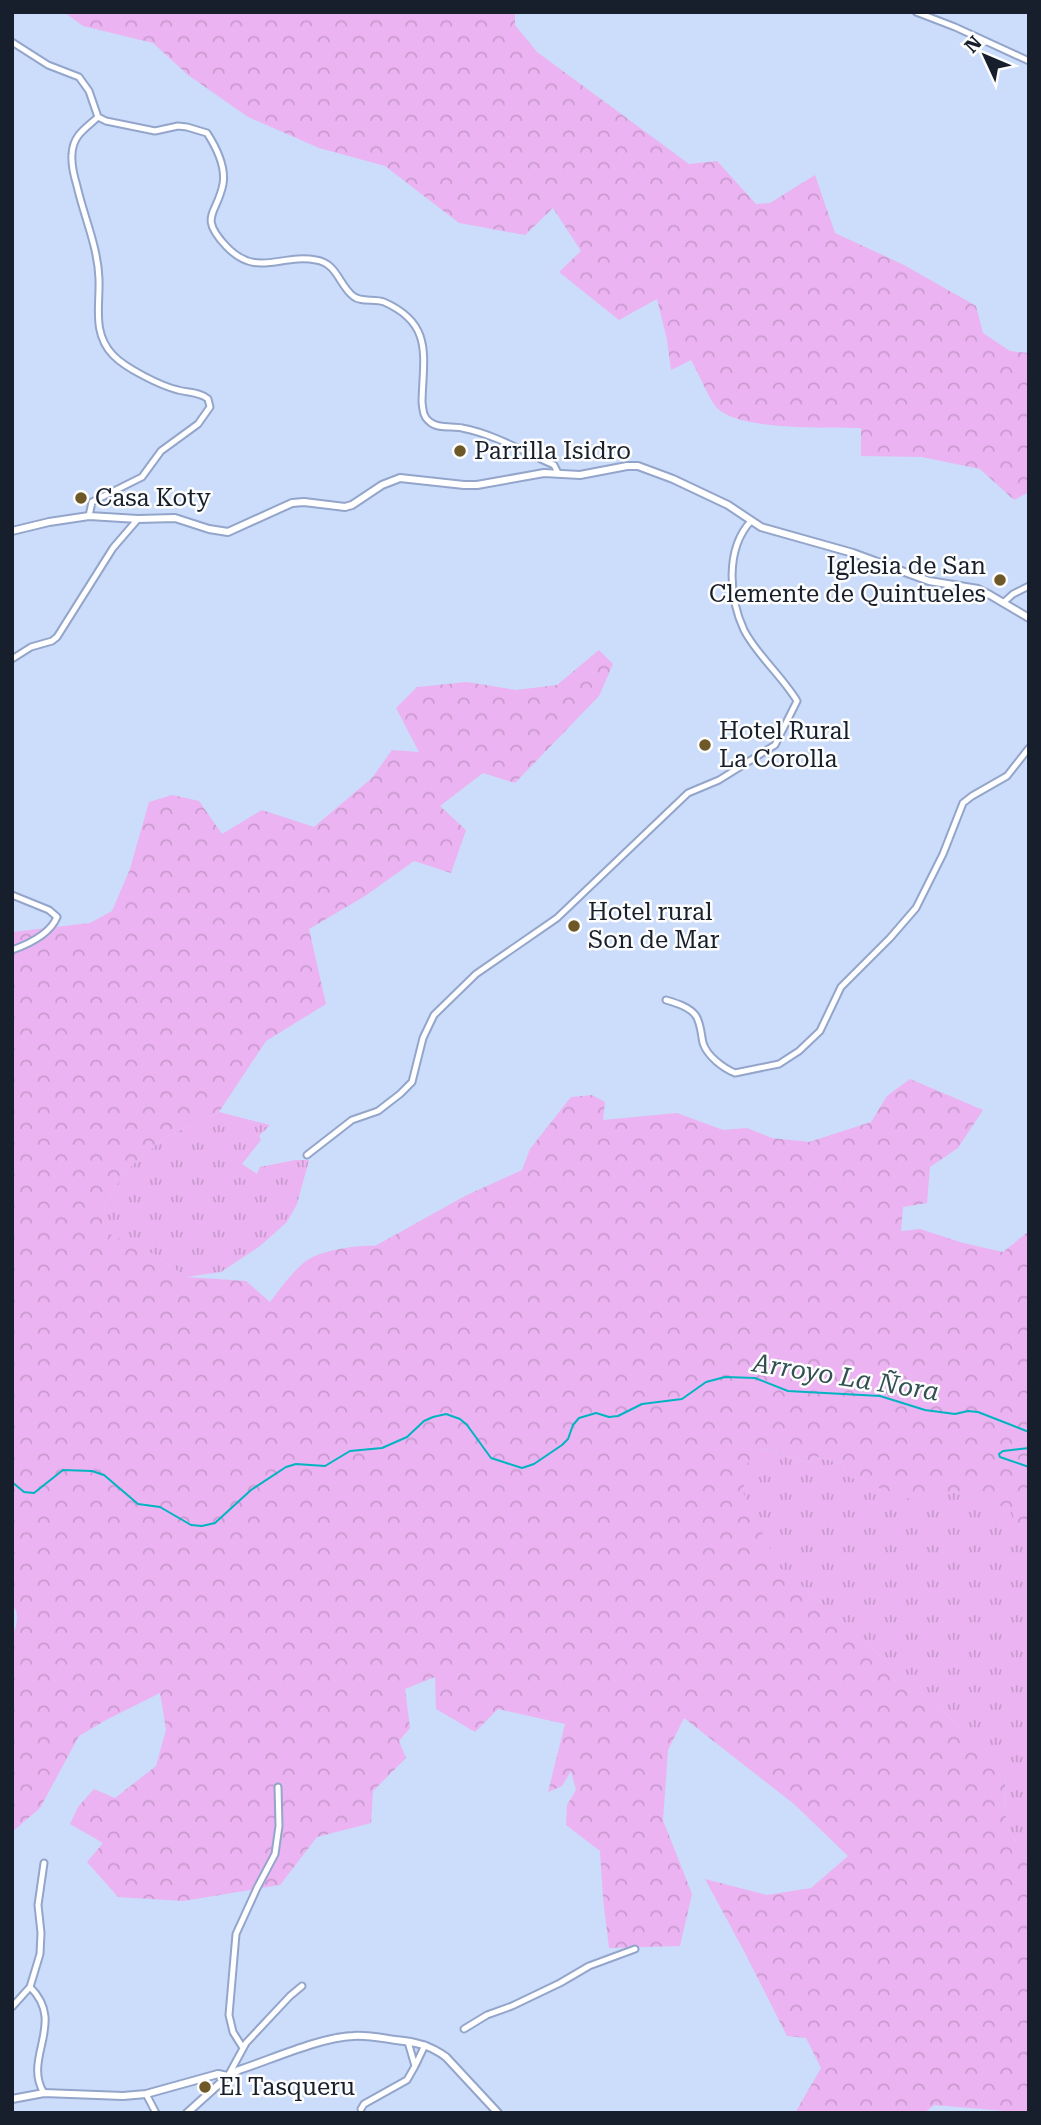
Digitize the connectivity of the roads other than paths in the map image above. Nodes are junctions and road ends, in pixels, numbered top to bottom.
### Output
1 (916, 12) edge
2 (12, 42) edge
3 (1029, 61) edge
4 (98, 117) junction
5 (558, 473) junction
6 (89, 516) junction
7 (138, 519) junction
8 (751, 521) junction
9 (12, 531) edge
10 (1029, 586) edge
11 (1003, 603) junction
12 (1029, 618) edge
13 (12, 659) edge
14 (1029, 748) edge
15 (12, 895) edge
16 (12, 950) edge
17 (666, 1000) dead end
18 (307, 1155) dead end
19 (278, 1787) dead end
20 (44, 1863) dead end
21 (635, 1949) dead end
22 (303, 1986) dead end
23 (30, 1987) junction
24 (12, 2007) edge
25 (464, 2029) dead end
26 (408, 2042) junction
27 (425, 2045) junction
28 (243, 2048) junction
29 (415, 2066) junction
30 (228, 2076) junction
31 (44, 2093) junction
32 (146, 2094) junction
33 (12, 2099) edge
34 (361, 2109) dead end
35 (156, 2113) edge
36 (187, 2113) edge
37 (498, 2113) edge

1 - 3 street
2 - 4 street
4 - 5 street
4 - 6 street
5 - 7 street
5 - 8 street
6 - 7 street
6 - 9 street
7 - 13 street
8 - 11 street
8 - 18 street
10 - 11 street
11 - 12 street
14 - 17 street
15 - 16 street
19 - 28 street
20 - 23 street
21 - 25 street
22 - 28 street
23 - 24 street
23 - 31 street
26 - 27 street
26 - 29 street
26 - 30 street
27 - 29 street
27 - 37 street
28 - 30 street
29 - 34 street
30 - 32 street
30 - 36 street
31 - 32 street
31 - 33 street
32 - 35 street

